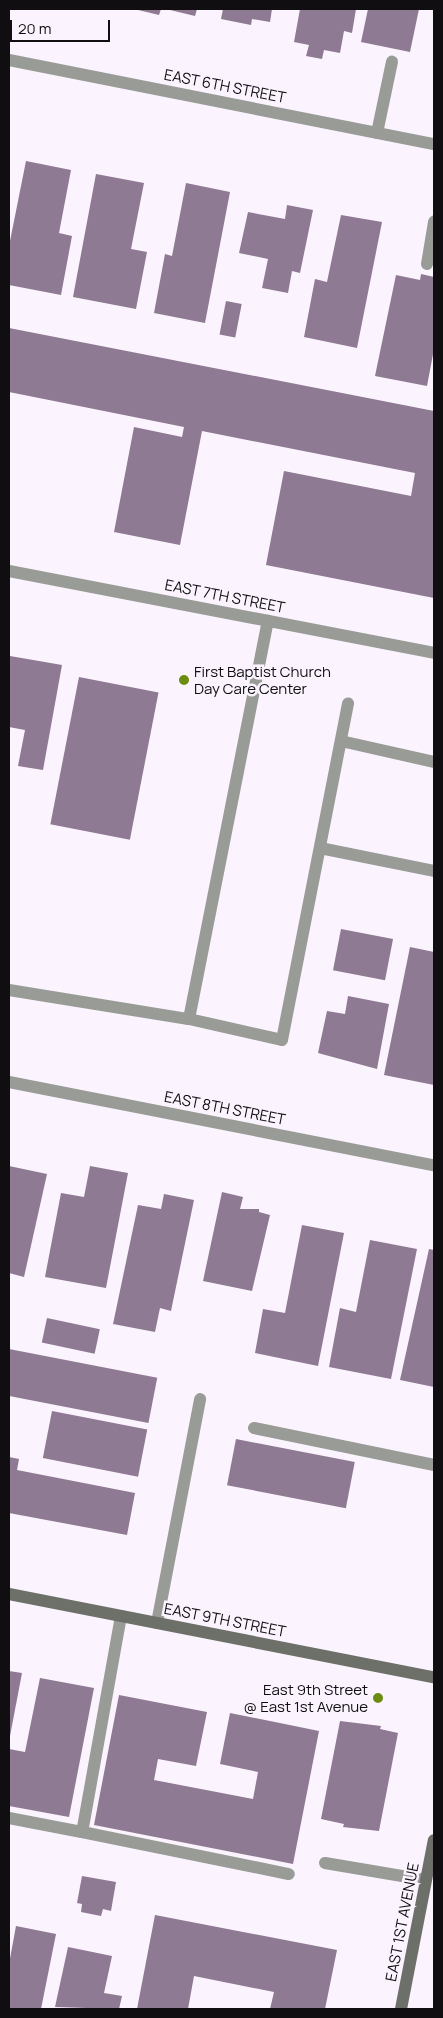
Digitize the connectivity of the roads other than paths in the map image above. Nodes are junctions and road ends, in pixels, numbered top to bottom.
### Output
1 (9, 60) edge
2 (392, 62) dead end
3 (377, 133) junction
4 (434, 144) edge
5 (434, 222) edge
6 (427, 264) dead end
7 (9, 571) edge
8 (268, 621) junction
9 (434, 653) edge
10 (348, 703) dead end
11 (341, 741) junction
12 (434, 762) edge
13 (320, 848) junction
14 (434, 871) edge
15 (9, 990) edge
16 (189, 1019) junction
17 (9, 1082) edge
18 (434, 1165) edge
19 (200, 1399) dead end
20 (254, 1428) dead end
21 (434, 1464) edge
22 (9, 1594) edge
23 (121, 1616) junction
24 (158, 1623) junction
25 (434, 1677) edge
26 (9, 1818) edge
27 (82, 1832) junction
28 (434, 1840) edge
29 (325, 1863) dead end
30 (289, 1874) dead end
31 (426, 1880) junction
32 (401, 2009) edge

1 - 3 street, EAST 6TH STREET
2 - 3 street
3 - 4 street, EAST 6TH STREET
5 - 6 street
7 - 8 street, EAST 7TH STREET
8 - 9 street, EAST 7TH STREET
8 - 16 street
10 - 11 street
11 - 12 street
11 - 13 street
13 - 14 street
13 - 16 street
15 - 16 street
17 - 18 street, EAST 8TH STREET
19 - 24 street
20 - 21 street
22 - 23 main road, EAST 9TH STREET
23 - 24 main road, EAST 9TH STREET
23 - 27 street
24 - 25 main road, EAST 9TH STREET
26 - 27 street
27 - 30 street
28 - 31 main road, EAST 1ST AVENUE
29 - 31 street
31 - 32 main road, EAST 1ST AVENUE

